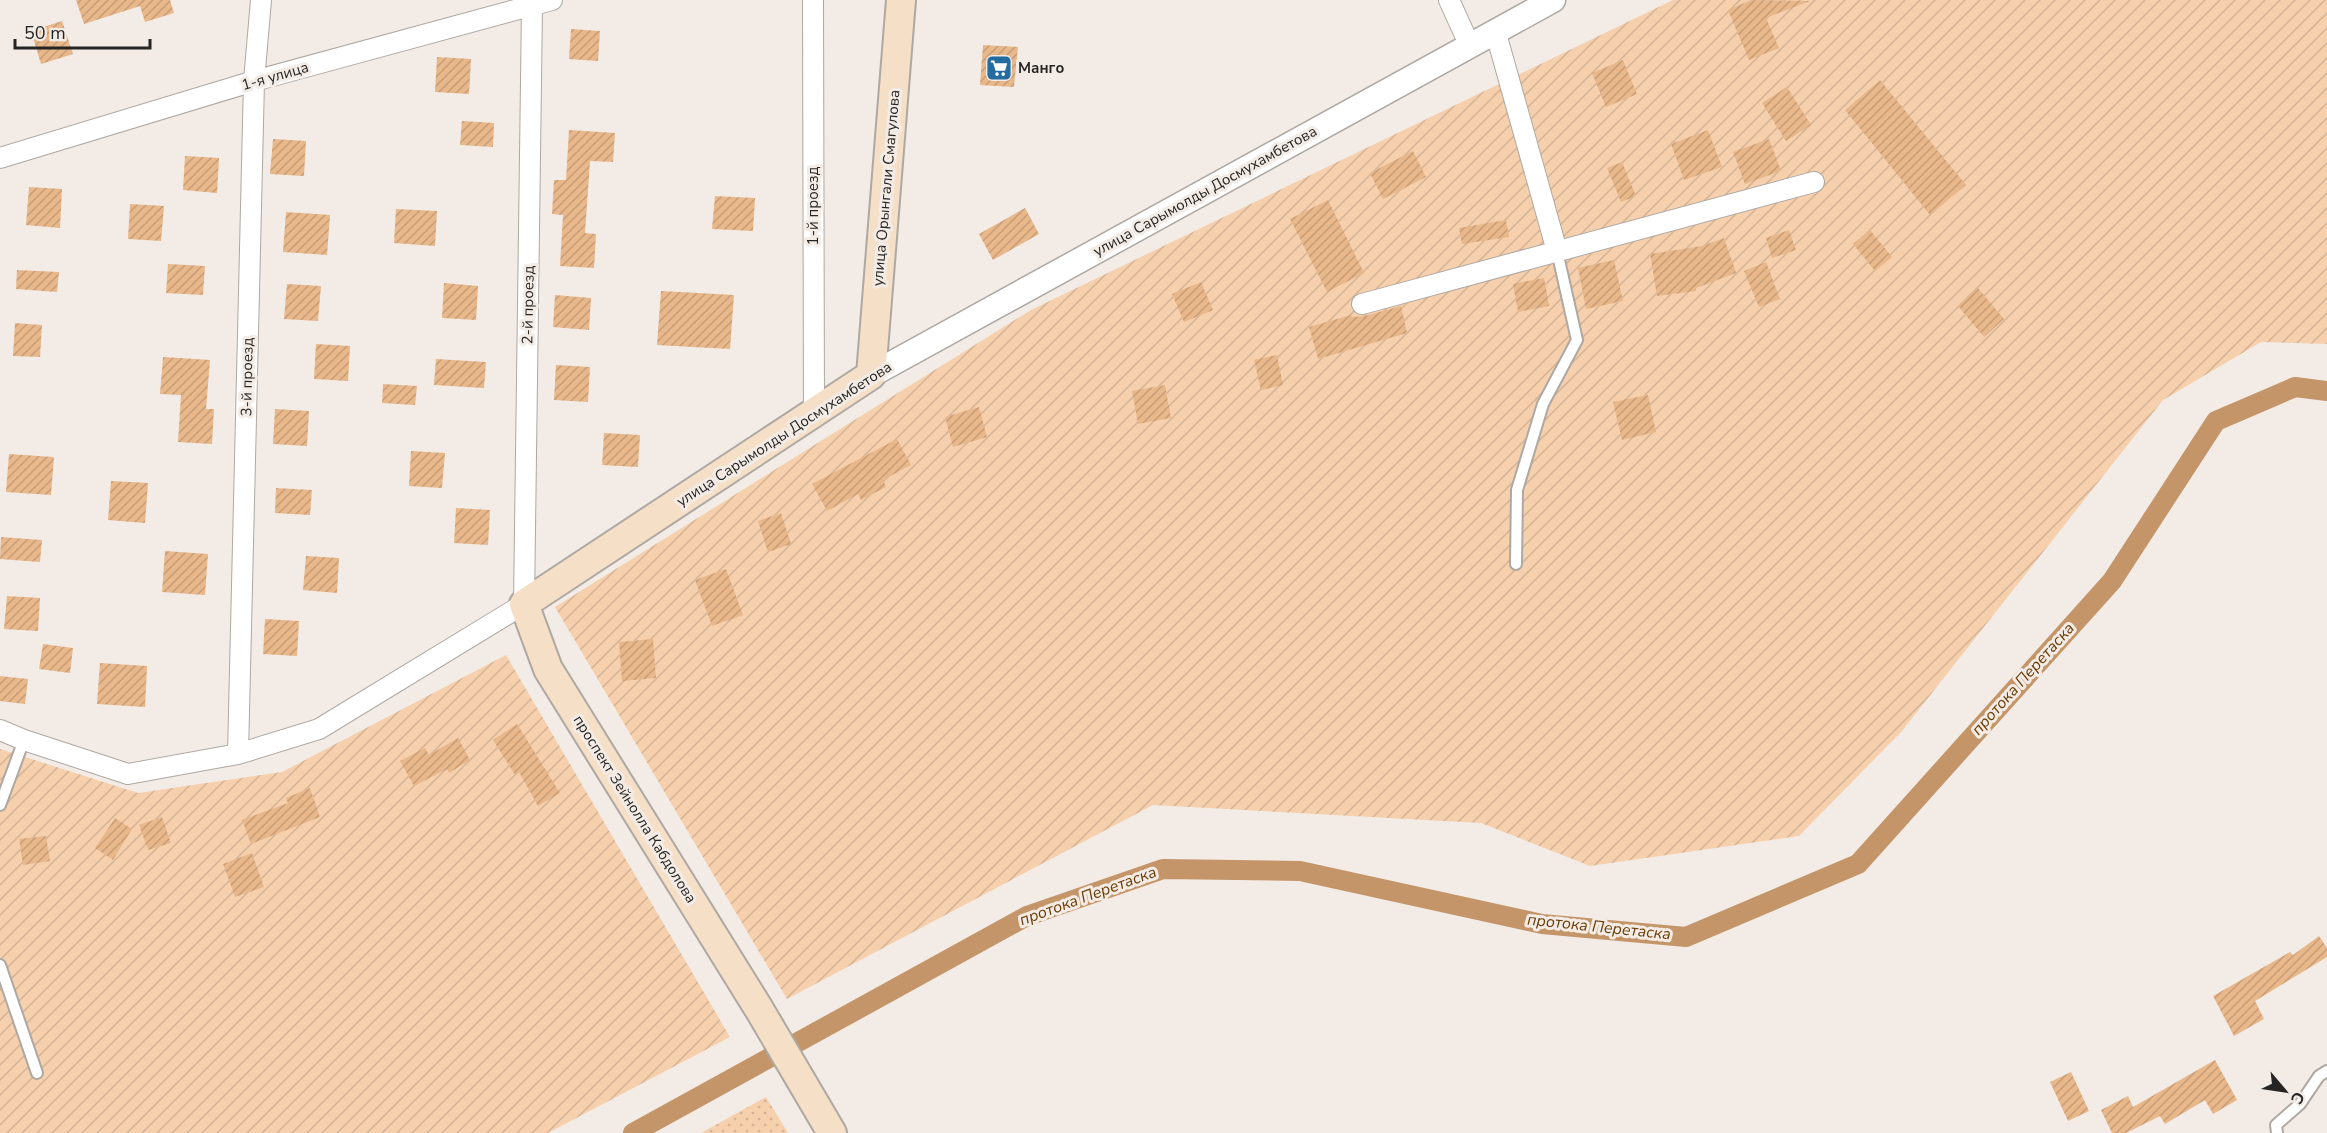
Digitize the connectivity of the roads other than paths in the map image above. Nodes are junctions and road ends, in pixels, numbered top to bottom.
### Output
1 (261, 0) edge
2 (552, 0) edge
3 (813, 0) edge
4 (901, 0) edge
5 (1449, 0) edge
6 (1554, 0) edge
7 (532, 6) junction
8 (1495, 30) junction
9 (1469, 44) junction
10 (254, 81) junction
11 (0, 158) edge
12 (1814, 182) dead end
13 (1557, 251) junction
14 (1362, 304) dead end
15 (871, 375) junction
16 (814, 413) junction
17 (1516, 564) dead end
18 (524, 604) junction
19 (0, 729) edge
20 (24, 740) junction
21 (238, 754) junction
22 (0, 805) edge
23 (0, 965) edge
24 (2327, 1071) edge
25 (37, 1073) dead end
26 (832, 1133) edge
27 (2277, 1133) edge

1 - 10 street, 3-й проезд
2 - 7 street, 1-я улица
3 - 16 street, 1-й проезд
4 - 15 main road, улица Орынгали Смагулова
5 - 9 street
6 - 8 street, улица Сарымолды Досмухамбетова
7 - 10 street, 1-я улица
7 - 18 street, 2-й проезд
8 - 9 street, улица Сарымолды Досмухамбетова
8 - 13 street
9 - 15 street, улица Сарымолды Досмухамбетова
10 - 11 street, 1-я улица
10 - 21 street, 3-й проезд
12 - 13 street
13 - 14 street
13 - 17 lane
15 - 16 main road, улица Сарымолды Досмухамбетова
16 - 18 main road, улица Сарымолды Досмухамбетова
18 - 21 street, улица Сарымолды Досмухамбетова
18 - 26 main road, проспект Зейнолла Кабдолова
19 - 20 street, улица Сарымолды Досмухамбетова
20 - 21 street, улица Сарымолды Досмухамбетова
20 - 22 lane
23 - 25 lane
24 - 27 lane

